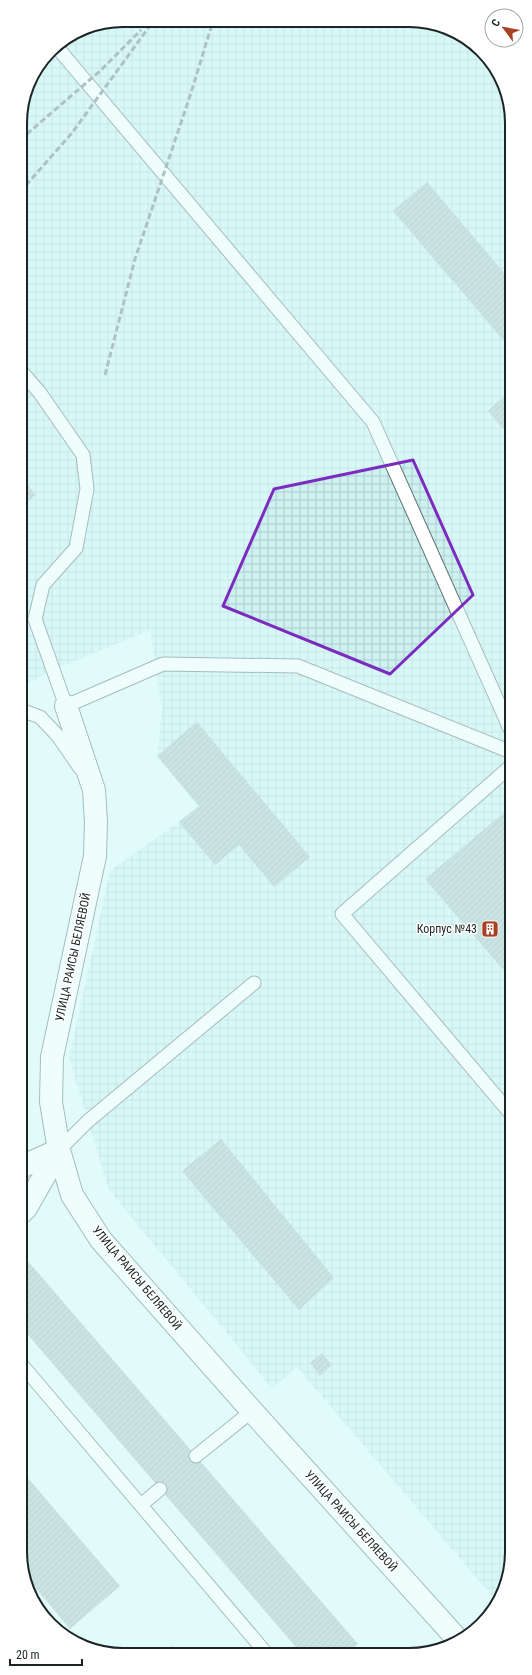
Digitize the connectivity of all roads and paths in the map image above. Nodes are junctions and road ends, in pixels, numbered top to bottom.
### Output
1 (60, 51) edge
2 (27, 379) edge
3 (66, 706) junction
4 (27, 712) edge
5 (505, 718) edge
6 (505, 750) edge
7 (505, 771) edge
8 (94, 790) junction
9 (254, 983) dead end
10 (505, 1107) edge
11 (59, 1150) junction
12 (27, 1165) edge
13 (27, 1206) edge
14 (27, 1371) edge
15 (252, 1411) junction
16 (196, 1456) dead end
17 (160, 1489) dead end
18 (141, 1505) junction
19 (455, 1636) edge
20 (262, 1648) edge

1 - 5 lane
2 - 3 lane
3 - 6 lane
3 - 8 street, УЛИЦА РАИСЫ БЕЛЯЕВОЙ
4 - 8 lane
7 - 10 lane
8 - 11 street, УЛИЦА РАИСЫ БЕЛЯЕВОЙ
9 - 11 lane
11 - 12 street
11 - 13 street
11 - 15 street, УЛИЦА РАИСЫ БЕЛЯЕВОЙ
14 - 18 lane
15 - 16 lane
15 - 19 street, УЛИЦА РАИСЫ БЕЛЯЕВОЙ
17 - 18 lane
18 - 20 lane

